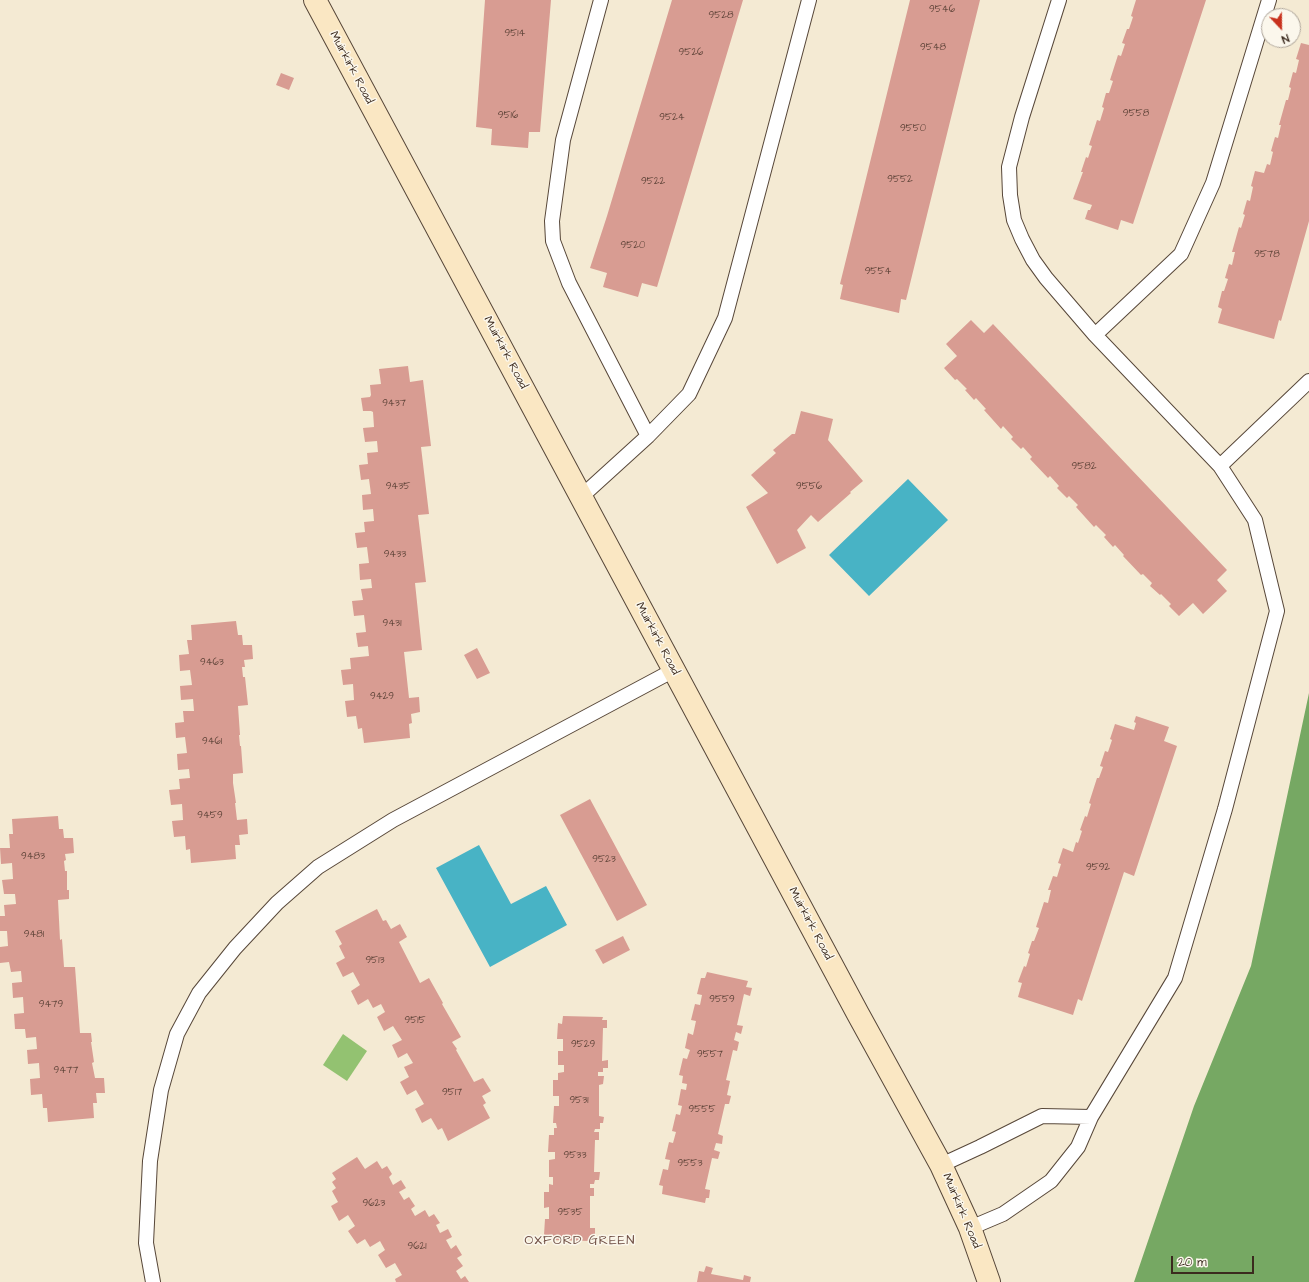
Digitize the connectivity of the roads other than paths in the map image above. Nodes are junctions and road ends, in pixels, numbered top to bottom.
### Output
1 (315, 0) edge
2 (601, 0) edge
3 (809, 0) edge
4 (1059, 0) edge
5 (1269, 0) edge
6 (1095, 335) junction
7 (1309, 382) edge
8 (648, 436) junction
9 (1220, 466) junction
10 (582, 496) junction
11 (674, 670) junction
12 (1091, 1117) junction
13 (942, 1165) junction
14 (970, 1228) junction
15 (153, 1282) edge
16 (989, 1282) edge

1 - 10 main road, Muirkirk Road
2 - 8 lane
3 - 8 lane
4 - 6 lane
5 - 6 lane
6 - 9 lane
7 - 9 lane
8 - 10 lane
9 - 12 lane
10 - 11 main road, Muirkirk Road
11 - 13 main road, Muirkirk Road
11 - 15 lane
12 - 13 lane
12 - 14 lane
13 - 14 main road, Muirkirk Road
14 - 16 main road, Muirkirk Road

